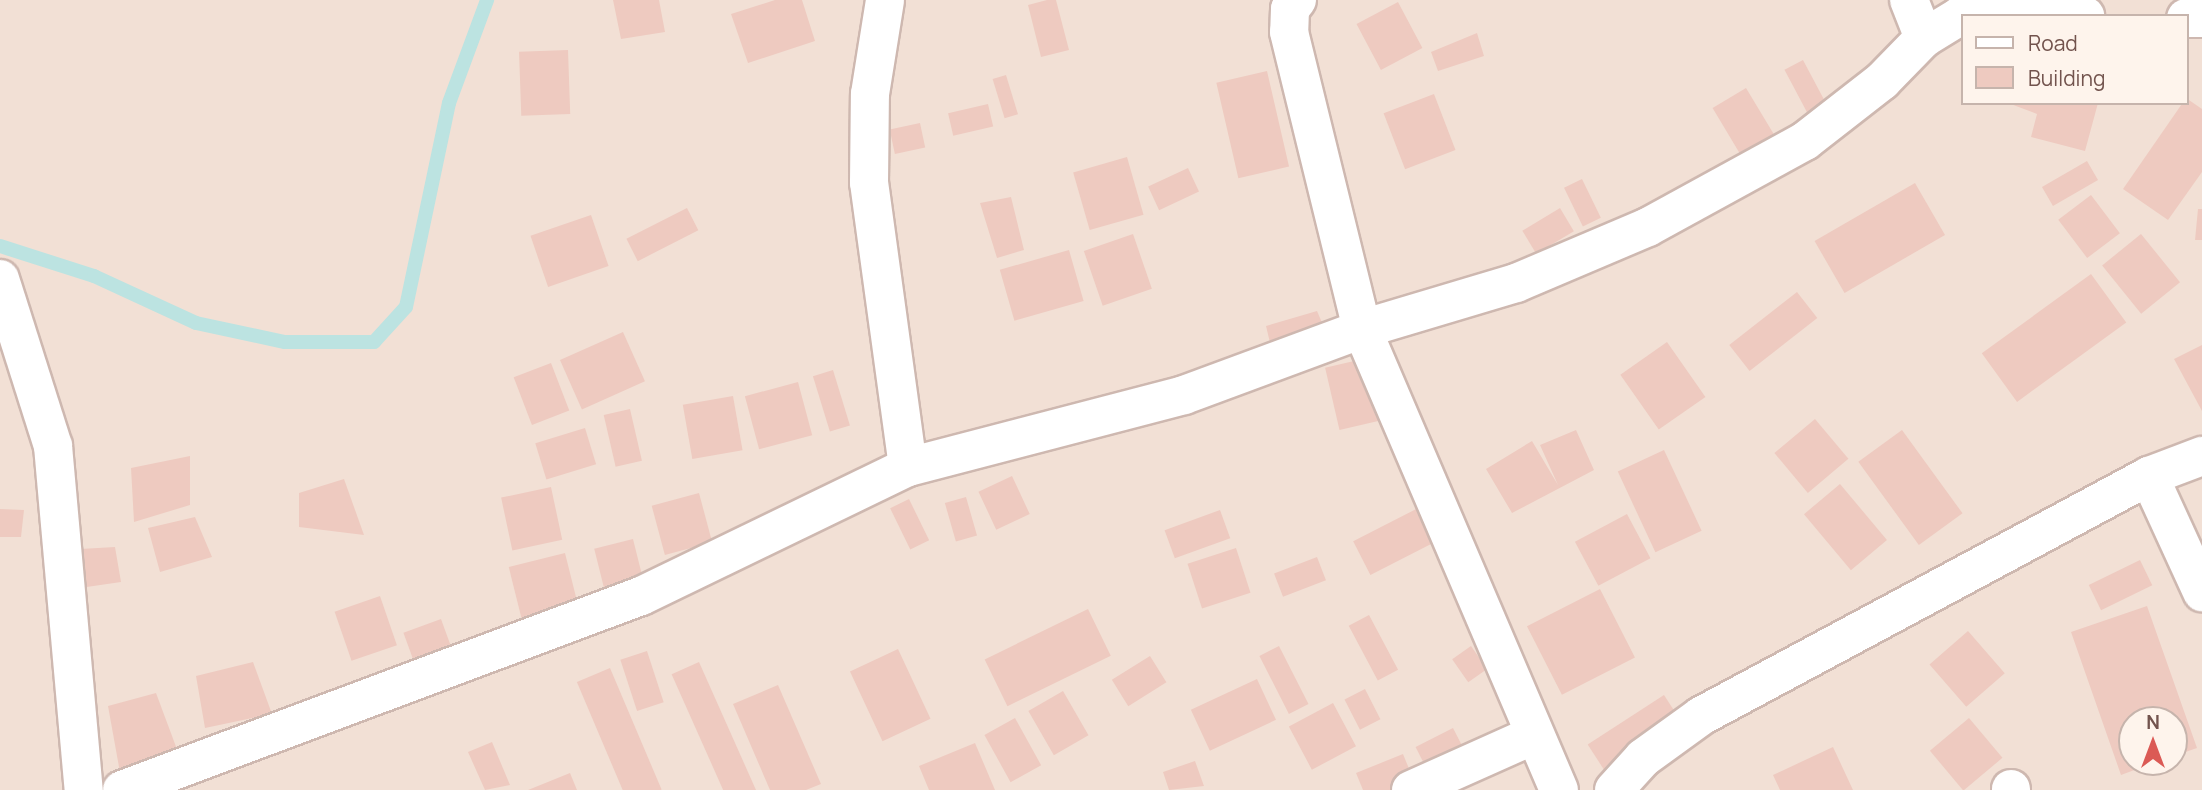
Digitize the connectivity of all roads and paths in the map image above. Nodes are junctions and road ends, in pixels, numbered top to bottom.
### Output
1 (885, 0) edge
2 (1297, 0) edge
3 (1909, 0) edge
4 (1967, 14) edge
5 (2070, 14) edge
6 (1960, 16) edge
7 (1924, 38) junction
8 (0, 279) edge
9 (1362, 329) junction
10 (2202, 456) edge
11 (908, 467) junction
12 (2149, 476) junction
13 (2202, 592) edge
14 (1534, 735) junction
15 (84, 790) edge
16 (122, 790) edge
17 (1411, 790) edge
18 (1559, 790) edge
19 (1614, 790) edge

1 - 11 street
2 - 9 street
3 - 7 street
4 - 5 street
6 - 7 street
7 - 9 street
8 - 15 street
9 - 11 street
9 - 14 street
10 - 12 street
11 - 16 street
12 - 13 street
12 - 19 street
14 - 17 street
14 - 18 street

